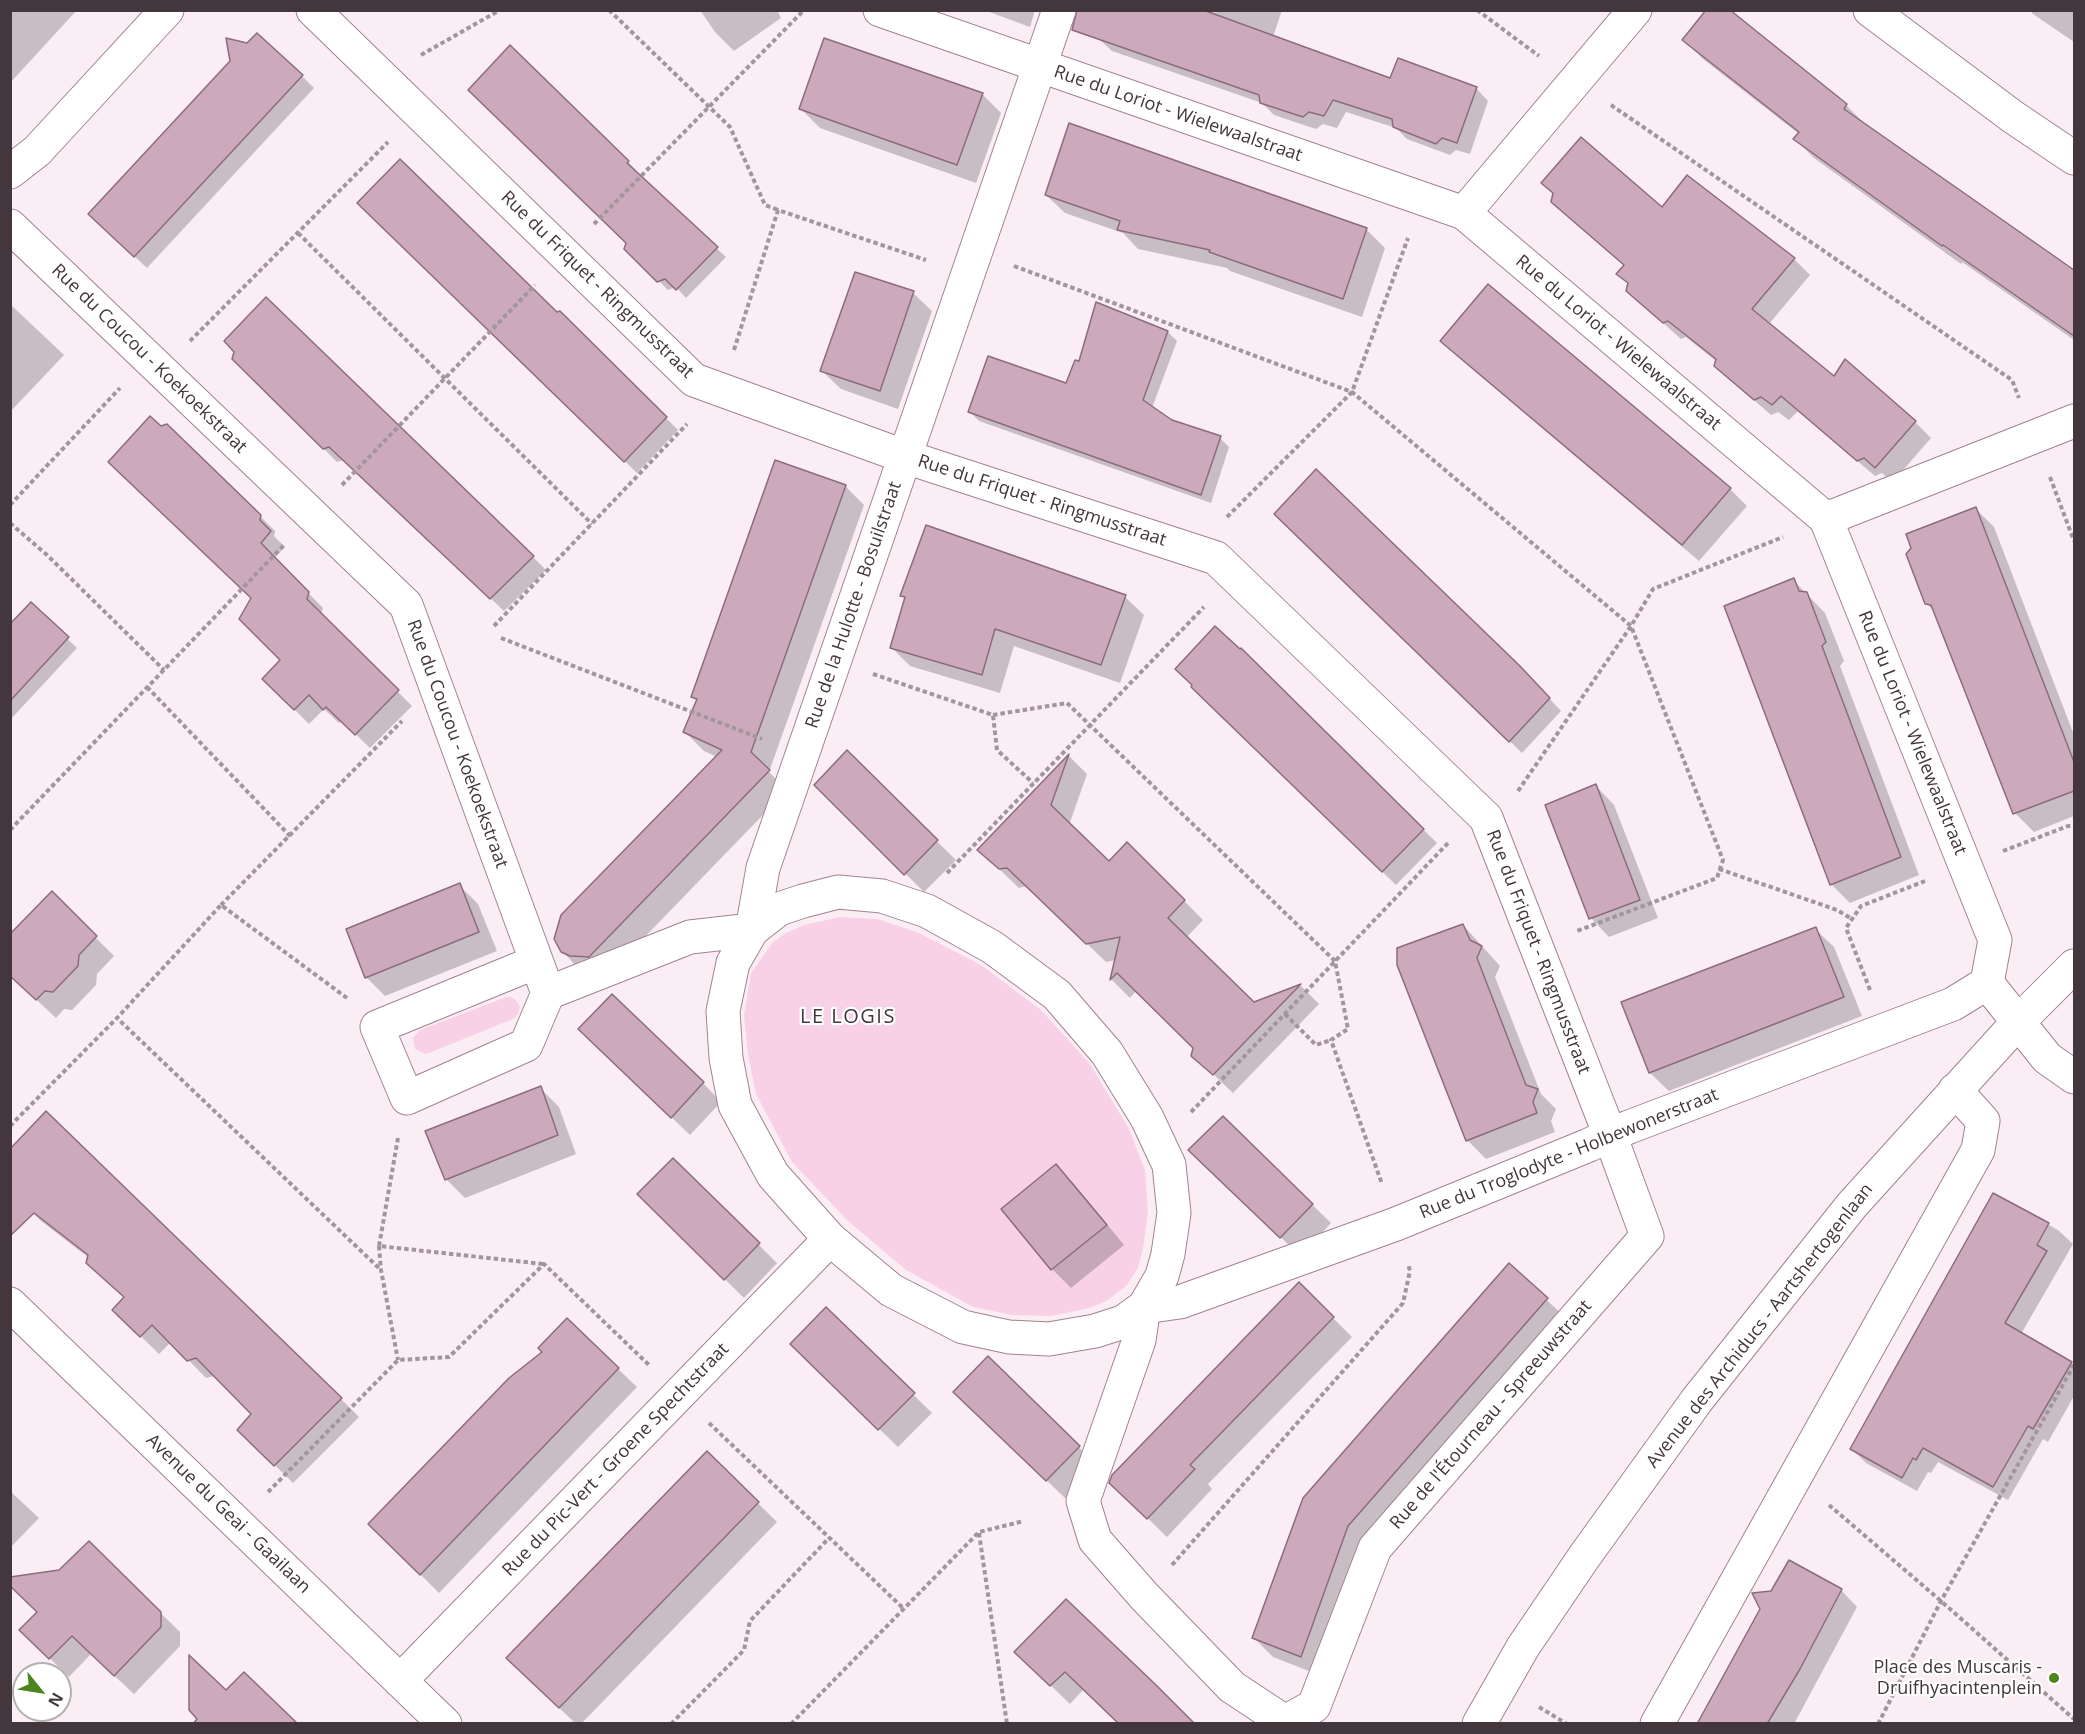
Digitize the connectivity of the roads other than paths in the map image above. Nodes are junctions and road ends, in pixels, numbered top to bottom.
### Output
1 (167, 10) edge
2 (314, 10) edge
3 (880, 10) edge
4 (1059, 10) edge
5 (1635, 10) edge
6 (1870, 10) edge
7 (1040, 65) junction
8 (2074, 158) edge
9 (10, 172) edge
10 (1464, 213) junction
11 (10, 226) edge
12 (2074, 421) edge
13 (906, 456) junction
14 (1826, 519) junction
15 (752, 930) junction
16 (536, 962) junction
17 (2074, 966) edge
18 (1987, 983) junction
19 (548, 993) junction
20 (2018, 1022) junction
21 (2074, 1077) edge
22 (1955, 1090) junction
23 (1610, 1135) junction
24 (830, 1239) junction
25 (10, 1305) edge
26 (1144, 1307) junction
27 (400, 1681) junction
28 (445, 1724) edge
29 (1479, 1724) edge
30 (1657, 1724) edge

1 - 9 street
2 - 13 street, Rue du Friquet - Ringmusstraat
3 - 7 street, Rue du Loriot - Wielewaalstraat
4 - 7 street, Rue de la Hulotte - Bosuilstraat
5 - 10 street
6 - 8 street
7 - 10 street, Rue du Loriot - Wielewaalstraat
7 - 13 street, Rue de la Hulotte - Bosuilstraat
10 - 14 street, Rue du Loriot - Wielewaalstraat
11 - 16 street, Rue du Coucou - Koekoekstraat
12 - 14 street
13 - 15 street, Rue de la Hulotte - Bosuilstraat
13 - 23 street, Rue du Friquet - Ringmusstraat
14 - 18 street, Rue du Loriot - Wielewaalstraat
15 - 19 street
15 - 24 street
15 - 26 street
16 - 19 street, Rue du Coucou - Koekoekstraat
16 - 19 street
17 - 20 street, Avenue des Archiducs - Aartshertogenlaan
18 - 20 street
18 - 23 street, Rue du Troglodyte - Holbewonerstraat
20 - 21 street
20 - 22 street, Avenue des Archiducs - Aartshertogenlaan
22 - 29 street, Avenue des Archiducs - Aartshertogenlaan
22 - 30 street
23 - 26 street, Rue du Troglodyte - Holbewonerstraat
23 - 26 street, Rue de l'Étourneau - Spreeuwstraat
24 - 26 street
24 - 27 street, Rue du Pic-Vert - Groene Spechtstraat
25 - 27 street, Avenue du Geai - Gaailaan
27 - 28 street, Avenue du Geai - Gaailaan

